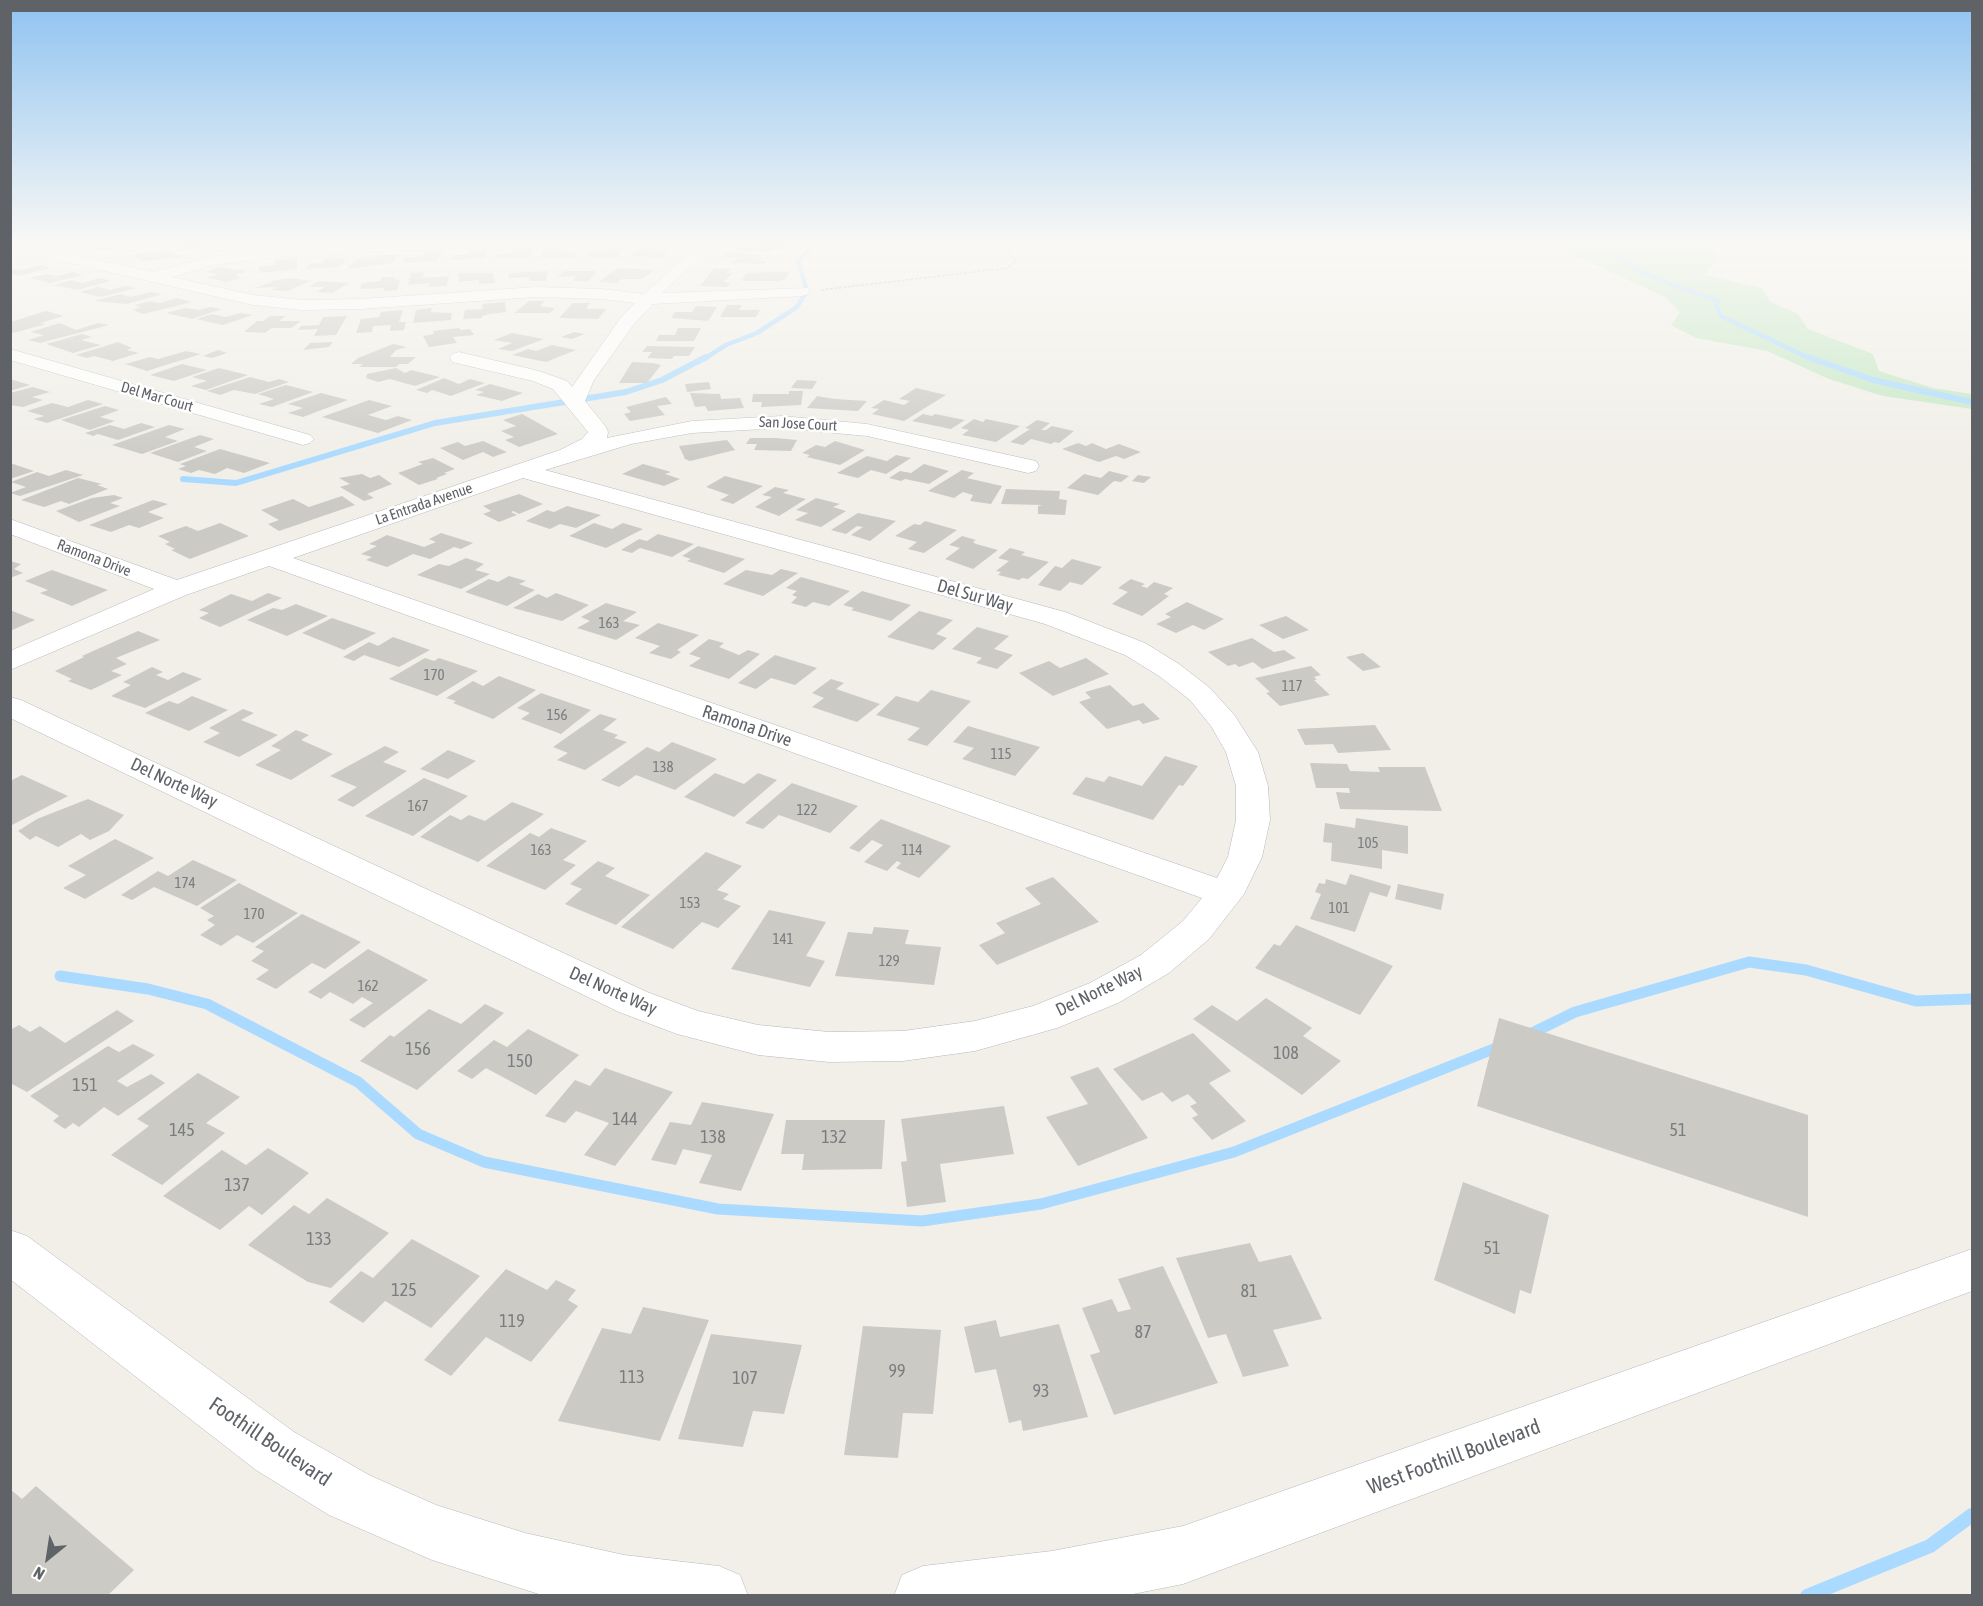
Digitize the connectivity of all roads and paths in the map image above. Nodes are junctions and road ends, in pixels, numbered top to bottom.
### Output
1 (633, 316) edge
2 (10, 354) edge
3 (459, 358) dead end
4 (575, 401) junction
5 (303, 439) dead end
6 (568, 455) junction
7 (1028, 466) dead end
8 (523, 471) junction
9 (10, 526) edge
10 (267, 558) junction
11 (177, 590) junction
12 (10, 662) edge
13 (10, 706) edge
14 (1226, 894) junction
15 (10, 1251) edge
16 (1972, 1270) edge
17 (709, 1595) edge
18 (923, 1596) edge

1 - 4 street
2 - 5 street, Del Mar Court
3 - 4 street
4 - 6 street, La Entrada Avenue
6 - 7 street, San Jose Court
6 - 8 street, La Entrada Avenue
8 - 10 street, La Entrada Avenue
8 - 14 street, Del Sur Way
9 - 11 street, Ramona Drive
10 - 11 street, La Entrada Avenue
10 - 14 street, Ramona Drive
11 - 12 street, La Entrada Avenue
13 - 14 street, Del Norte Way
15 - 17 street, Foothill Boulevard
16 - 18 street, West Foothill Boulevard

